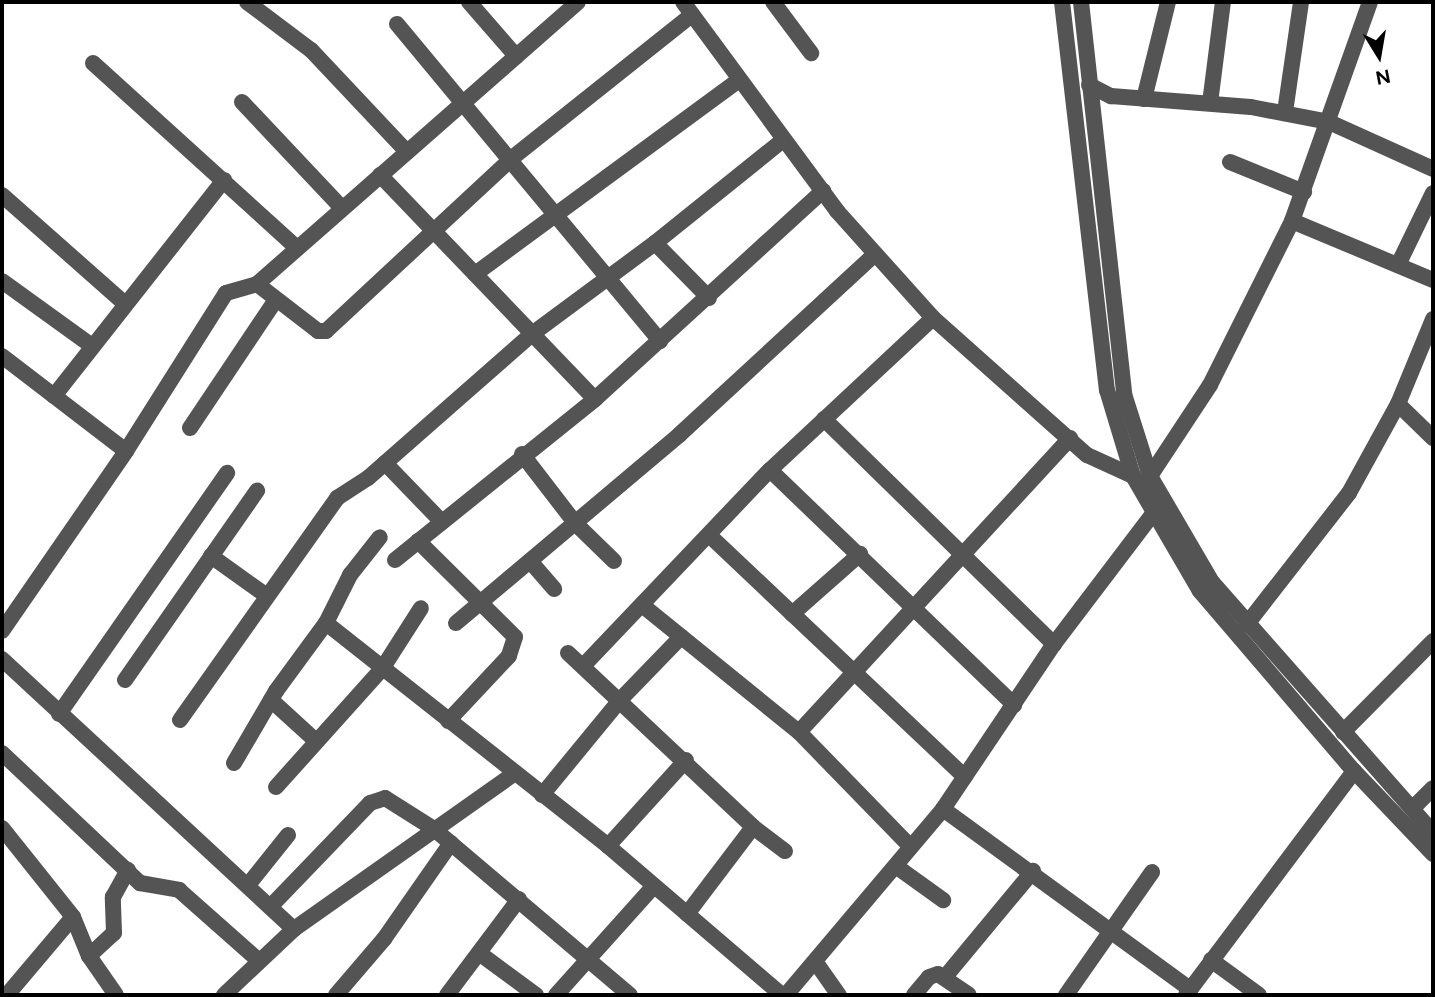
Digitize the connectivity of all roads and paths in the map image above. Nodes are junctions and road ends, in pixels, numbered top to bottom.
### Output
1 (247, 2) edge
2 (469, 2) edge
3 (578, 2) edge
4 (773, 2) edge
5 (1062, 2) edge
6 (1081, 2) edge
7 (1168, 2) edge
8 (1223, 2) edge
9 (1301, 2) edge
10 (1370, 2) edge
11 (687, 8) edge
12 (397, 24) dead end
13 (811, 53) dead end
14 (516, 57) junction
15 (93, 63) dead end
16 (739, 80) junction
17 (1089, 85) junction
18 (1144, 99) junction
19 (465, 101) junction
20 (242, 102) dead end
21 (1209, 103) junction
22 (1285, 112) junction
23 (1329, 122) junction
24 (782, 141) junction
25 (407, 152) junction
26 (512, 158) junction
27 (1230, 162) dead end
28 (1433, 169) edge
29 (380, 175) junction
30 (224, 180) junction
31 (823, 191) junction
32 (1304, 192) junction
33 (1433, 193) edge
34 (2, 195) edge
35 (340, 206) junction
36 (557, 213) junction
37 (1292, 221) junction
38 (433, 230) junction
39 (655, 243) junction
40 (297, 248) junction
41 (874, 254) junction
42 (1398, 265) junction
43 (475, 274) junction
44 (609, 277) junction
45 (1433, 280) edge
46 (2, 281) edge
47 (257, 284) junction
48 (709, 298) junction
49 (275, 301) junction
50 (124, 303) junction
51 (933, 318) junction
52 (1433, 319) edge
53 (532, 334) junction
54 (660, 341) junction
55 (92, 346) junction
56 (2, 356) edge
57 (54, 397) junction
58 (595, 399) junction
59 (1398, 404) junction
60 (824, 419) junction
61 (190, 428) dead end
62 (1070, 438) junction
63 (1433, 438) edge
64 (126, 451) junction
65 (522, 454) junction
66 (385, 463) junction
67 (770, 470) junction
68 (228, 473) dead end
69 (1133, 476) junction
70 (1150, 476) junction
71 (257, 491) dead end
72 (1152, 515) junction
73 (442, 522) junction
74 (576, 524) junction
75 (709, 536) junction
76 (380, 537) dead end
77 (418, 541) junction
78 (1182, 551) junction
79 (962, 552) junction
80 (860, 554) junction
81 (211, 556) junction
82 (395, 560) dead end
83 (530, 561) junction
84 (614, 561) dead end
85 (554, 589) dead end
86 (264, 594) junction
87 (477, 603) junction
88 (642, 605) junction
89 (915, 606) junction
90 (421, 607) dead end
91 (792, 614) junction
92 (326, 623) junction
93 (456, 623) dead end
94 (1247, 624) junction
95 (2, 631) edge
96 (681, 637) junction
97 (1433, 641) edge
98 (1054, 644) junction
99 (568, 653) dead end
100 (2, 659) edge
101 (584, 665) junction
102 (382, 669) junction
103 (854, 672) junction
104 (125, 680) dead end
105 (271, 700) junction
106 (620, 700) junction
107 (1014, 705) junction
108 (59, 714) junction
109 (180, 720) dead end
110 (448, 720) junction
111 (799, 732) junction
112 (1343, 732) junction
113 (316, 741) junction
114 (4, 758) edge
115 (686, 760) junction
116 (234, 763) dead end
117 (1354, 771) junction
118 (515, 773) junction
119 (965, 777) junction
120 (276, 787) dead end
121 (1433, 788) edge
122 (542, 795) junction
123 (1413, 808) junction
124 (943, 809) junction
125 (753, 827) junction
126 (2, 828) edge
127 (434, 830) junction
128 (1433, 833) edge
129 (288, 835) dead end
130 (451, 844) junction
131 (608, 846) junction
132 (910, 846) junction
133 (785, 851) dead end
134 (1433, 854) edge
135 (897, 867) junction
136 (128, 870) junction
137 (1033, 871) junction
138 (1152, 872) dead end
139 (248, 885) junction
140 (652, 888) junction
141 (519, 899) junction
142 (943, 900) dead end
143 (271, 906) junction
144 (687, 914) junction
145 (73, 917) junction
146 (294, 929) junction
147 (1114, 932) junction
148 (478, 953) junction
149 (89, 956) junction
150 (592, 958) junction
151 (258, 960) junction
152 (1211, 960) junction
153 (817, 964) junction
154 (945, 977) junction
155 (1188, 992) edge
156 (777, 993) edge
157 (8, 995) edge
158 (116, 995) edge
159 (224, 995) edge
160 (336, 995) edge
161 (447, 995) edge
162 (536, 995) edge
163 (556, 995) edge
164 (630, 995) edge
165 (839, 995) edge
166 (914, 995) edge
167 (969, 995) edge
168 (1066, 995) edge
169 (1259, 995) edge

1 - 25 street
2 - 14 street
3 - 14 street
4 - 13 street
5 - 69 street
6 - 17 street
7 - 18 street
8 - 21 street
9 - 22 street
10 - 23 street
11 - 16 street
11 - 26 street
12 - 19 street
14 - 19 street
15 - 30 street
16 - 24 street
16 - 36 street
17 - 18 street
17 - 70 street
18 - 21 street
19 - 25 street
19 - 26 street
20 - 35 street
21 - 22 street
22 - 23 street
23 - 28 street
23 - 32 street
24 - 31 street
24 - 39 street
25 - 29 street
26 - 36 street
26 - 38 street
27 - 32 street
29 - 35 street
29 - 38 street
30 - 40 street
30 - 50 street
31 - 41 street
31 - 48 street
32 - 37 street
33 - 42 street
34 - 50 street
35 - 40 street
36 - 43 street
36 - 44 street
37 - 42 street
37 - 70 street
38 - 43 street
38 - 49 street
39 - 44 street
39 - 48 street
40 - 47 street
41 - 51 street
41 - 74 street
42 - 45 street
43 - 53 street
44 - 53 street
44 - 54 street
46 - 55 street
47 - 49 street
47 - 64 street
48 - 54 street
49 - 61 street
50 - 55 street
51 - 60 street
51 - 62 street
52 - 59 street
53 - 58 street
53 - 66 street
54 - 58 street
55 - 57 street
56 - 57 street
57 - 64 street
58 - 65 street
59 - 63 street
59 - 94 street
60 - 67 street
60 - 79 street
62 - 69 street
62 - 79 street
64 - 95 street
65 - 73 street
65 - 74 street
66 - 73 street
66 - 86 street
67 - 75 street
67 - 80 street
68 - 108 street
69 - 72 street
70 - 78 street
71 - 81 street
72 - 78 street
72 - 98 street
73 - 77 street
74 - 83 street
74 - 84 street
75 - 88 street
75 - 91 street
76 - 92 street
77 - 82 street
77 - 87 street
78 - 94 street
78 - 117 street
79 - 89 street
79 - 98 street
80 - 89 street
80 - 91 street
81 - 86 street
81 - 104 street
83 - 85 street
83 - 87 street
86 - 109 street
87 - 93 street
87 - 110 street
88 - 96 street
88 - 101 street
89 - 103 street
89 - 107 street
90 - 102 street
91 - 103 street
92 - 102 street
92 - 105 street
94 - 112 street
96 - 106 street
96 - 111 street
97 - 112 street
98 - 107 street
99 - 101 street
100 - 108 street
101 - 106 street
102 - 110 street
102 - 113 street
103 - 111 street
103 - 119 street
105 - 113 street
105 - 116 street
106 - 115 street
106 - 122 street
107 - 119 street
108 - 139 street
110 - 118 street
111 - 132 street
112 - 123 street
113 - 120 street
114 - 136 street
115 - 125 street
115 - 131 street
117 - 134 street
117 - 152 street
118 - 122 street
118 - 127 street
119 - 124 street
121 - 123 street
122 - 131 street
123 - 128 street
124 - 132 street
124 - 137 street
125 - 133 street
125 - 144 street
126 - 145 street
127 - 130 street
127 - 143 street
127 - 146 street
129 - 139 street
130 - 141 street
130 - 160 street
131 - 140 street
132 - 135 street
135 - 142 street
135 - 153 street
136 - 149 street
136 - 151 street
137 - 147 street
137 - 154 street
138 - 147 street
139 - 143 street
140 - 144 street
140 - 150 street
141 - 148 street
141 - 150 street
143 - 146 street
144 - 156 street
145 - 149 street
145 - 157 street
146 - 151 street
147 - 155 street
147 - 168 street
148 - 161 street
148 - 162 street
149 - 158 street
150 - 163 street
150 - 164 street
151 - 159 street
152 - 155 street
152 - 169 street
153 - 156 street
153 - 165 street
154 - 166 street
154 - 167 street

